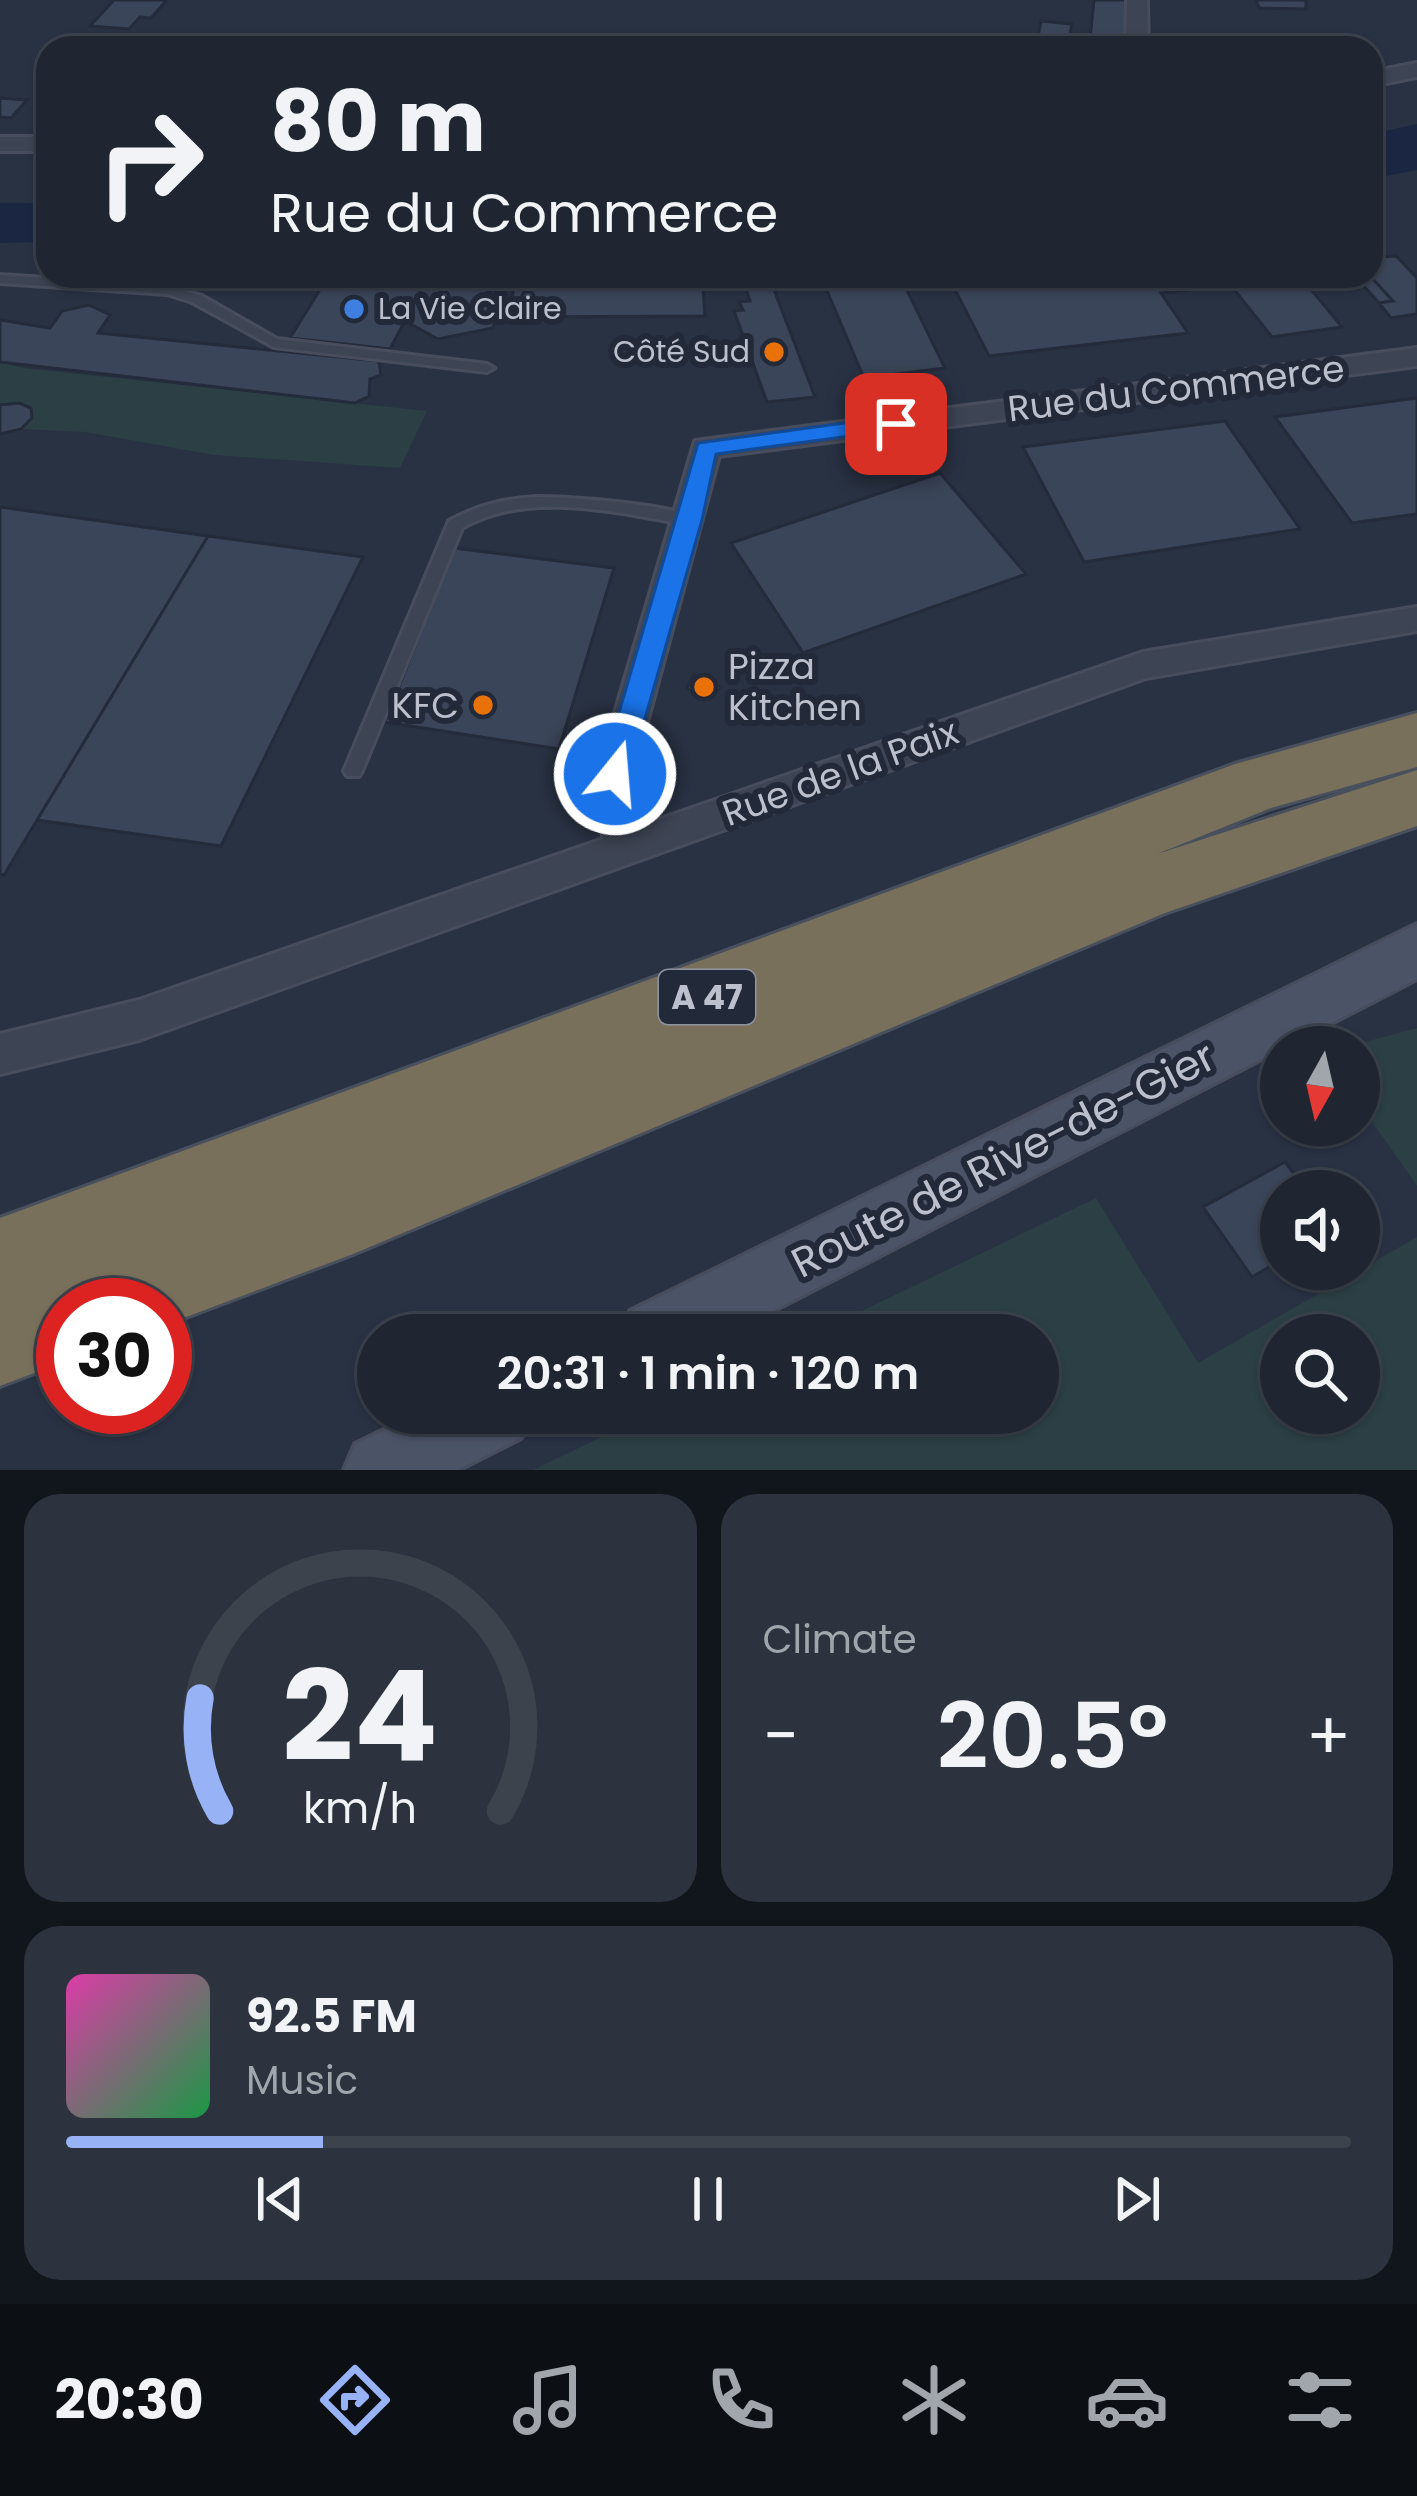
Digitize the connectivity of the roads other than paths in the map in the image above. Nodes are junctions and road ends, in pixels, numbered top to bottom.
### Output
1 (1137, 0) edge
2 (1136, 36) edge
3 (1417, 70) edge
4 (1383, 77) edge
5 (0, 144) edge
6 (36, 144) edge
7 (0, 279) edge
8 (36, 281) edge
9 (137, 288) edge
10 (1417, 357) edge
11 (487, 368) dead end
12 (690, 520) junction
13 (1417, 619) edge
14 (1417, 740) edge
15 (352, 771) dead end
16 (1417, 798) edge
17 (624, 852) junction
18 (1417, 950) edge
19 (0, 1054) edge
20 (0, 1261) edge
21 (174, 1278) edge
22 (695, 1314) edge
23 (36, 1328) edge
24 (0, 1341) edge
25 (454, 1434) edge
26 (381, 1470) edge

1 - 2 street
3 - 4 street
5 - 6 street
7 - 8 lane
9 - 11 lane
10 - 12 street, Rue du Commerce
12 - 15 lane
12 - 17 street, Rue du Commerce
13 - 17 street, Rue de la Paix
14 - 20 highway, A 47
16 - 21 highway, A 47
17 - 19 street, Rue de la Paix
18 - 22 main road, Route de Rive-de-Gier
23 - 24 highway
25 - 26 main road

